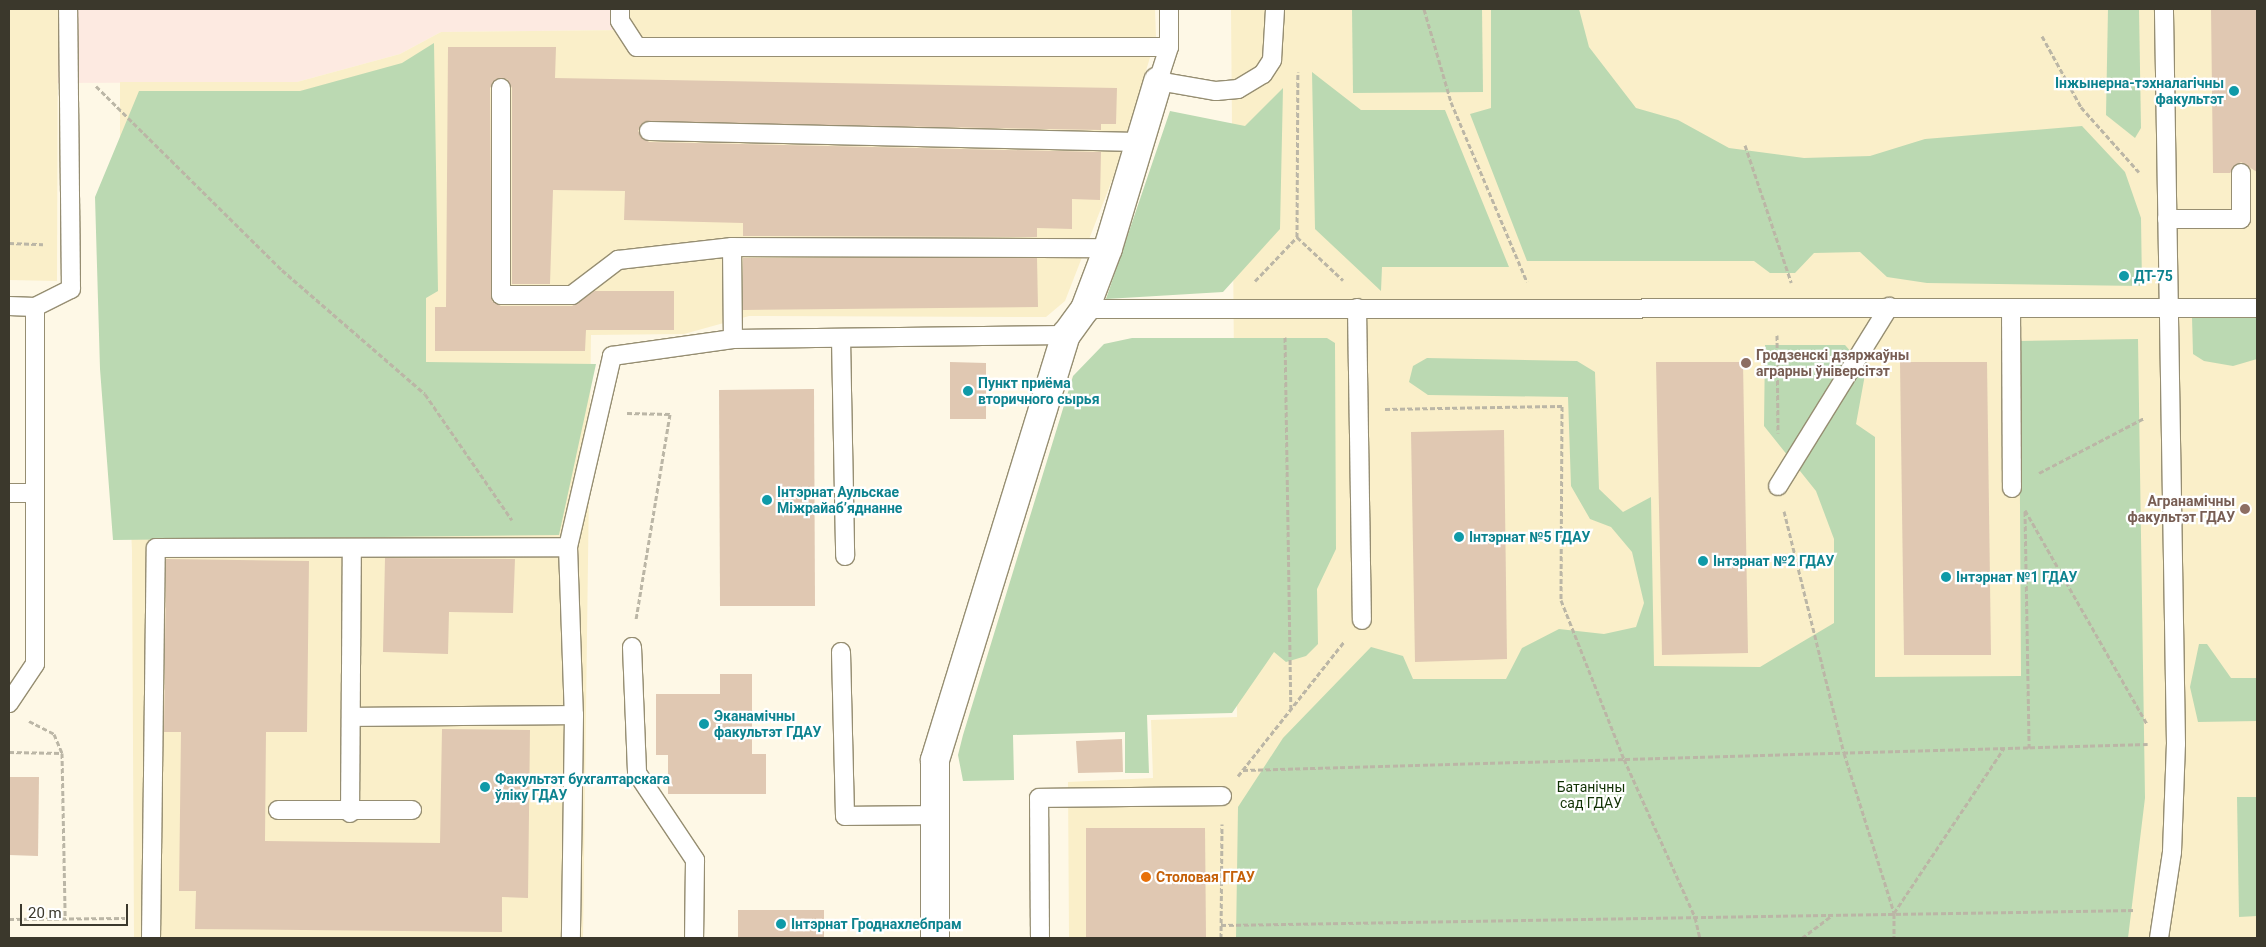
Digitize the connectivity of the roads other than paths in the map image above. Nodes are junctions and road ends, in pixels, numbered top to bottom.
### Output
1 (68, 9) edge
2 (620, 9) edge
3 (1169, 9) edge
4 (1275, 9) edge
5 (2164, 9) edge
6 (1169, 46) junction
7 (1158, 81) junction
8 (501, 88) dead end
9 (649, 131) dead end
10 (1140, 142) junction
11 (2241, 173) dead end
12 (2167, 219) junction
13 (732, 246) junction
14 (1108, 248) junction
15 (9, 306) edge
16 (35, 307) junction
17 (1889, 307) junction
18 (1365, 308) junction
19 (2011, 308) junction
20 (2169, 308) junction
21 (2257, 308) edge
22 (1085, 309) junction
23 (1066, 335) junction
24 (841, 338) junction
25 (733, 339) junction
26 (1778, 486) road end
27 (2012, 488) road end
28 (9, 493) edge
29 (33, 493) junction
30 (568, 547) junction
31 (352, 549) junction
32 (845, 556) dead end
33 (1362, 620) road end
34 (632, 647) road end
35 (841, 652) dead end
36 (9, 703) edge
37 (574, 715) junction
38 (351, 717) junction
39 (1222, 796) road end
40 (278, 810) dead end
41 (412, 810) dead end
42 (350, 813) junction
43 (935, 815) junction
44 (150, 938) edge
45 (571, 938) edge
46 (694, 938) edge
47 (935, 938) edge
48 (1040, 938) edge
49 (2158, 938) edge

1 - 16 lane
2 - 6 lane
3 - 6 lane
4 - 7 lane
5 - 12 lane
6 - 7 lane
7 - 10 street
8 - 13 lane
9 - 10 lane
10 - 14 street
11 - 12 lane
12 - 20 lane
13 - 14 lane
13 - 25 lane
14 - 22 street
15 - 16 lane
16 - 29 lane
17 - 18 lane
17 - 19 lane
17 - 26 lane
18 - 22 lane
18 - 33 lane
19 - 20 lane
19 - 27 lane
20 - 21 lane
20 - 49 lane
22 - 23 street
23 - 24 lane
23 - 43 street
24 - 25 lane
24 - 32 lane
25 - 30 lane
28 - 29 lane
29 - 36 lane
30 - 31 lane
30 - 37 lane
31 - 38 lane
31 - 44 lane
34 - 46 lane
35 - 43 lane
37 - 38 lane
37 - 45 lane
38 - 42 lane
39 - 48 lane
40 - 42 lane
41 - 42 lane
43 - 47 street

